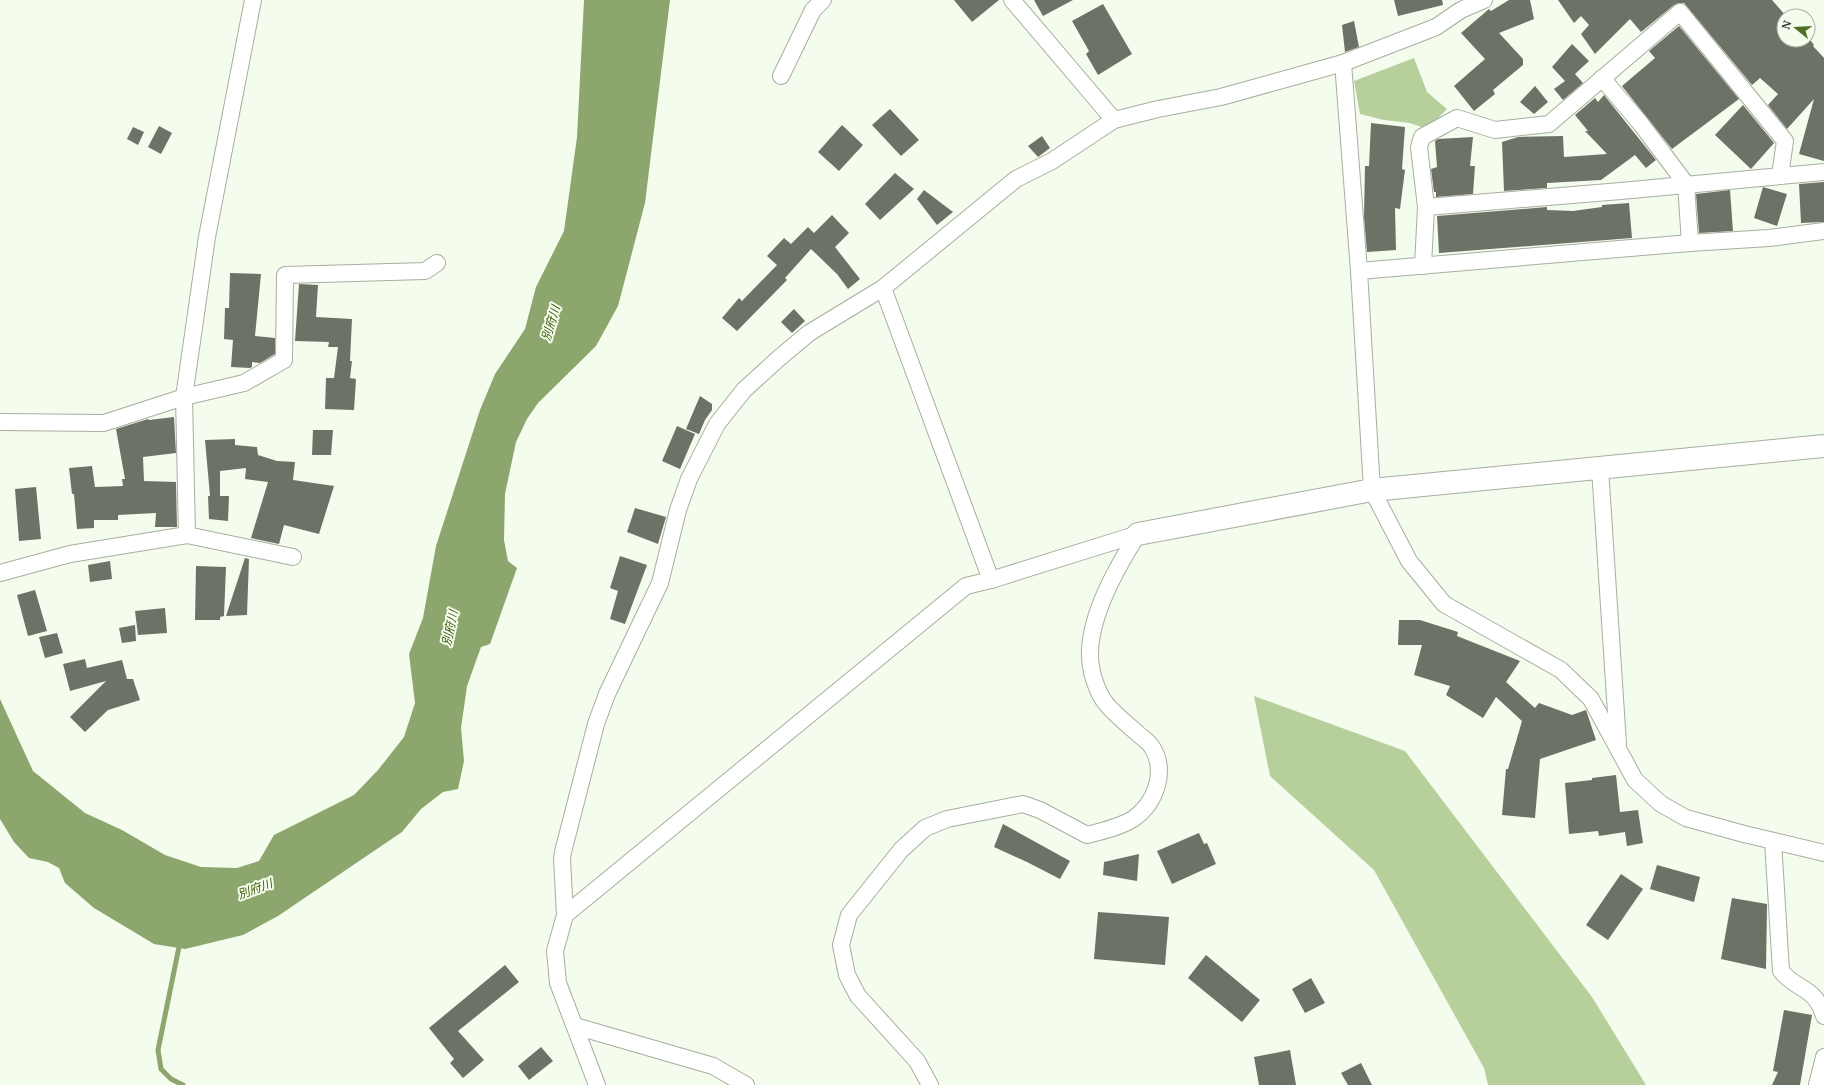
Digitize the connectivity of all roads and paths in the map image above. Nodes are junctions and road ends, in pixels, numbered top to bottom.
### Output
1 (253, 0) edge
2 (823, 0) edge
3 (1012, 0) edge
4 (1484, 0) edge
5 (1343, 63) junction
6 (781, 76) dead end
7 (1602, 78) junction
8 (1114, 120) junction
9 (1824, 172) edge
10 (1780, 176) junction
11 (1686, 184) junction
12 (1426, 207) junction
13 (1824, 231) edge
14 (1690, 243) junction
15 (437, 263) dead end
16 (1423, 266) junction
17 (1359, 271) junction
18 (883, 288) junction
19 (184, 397) junction
20 (0, 422) edge
21 (1824, 446) edge
22 (1600, 468) junction
23 (1372, 490) junction
24 (1138, 534) junction
25 (187, 535) junction
26 (293, 557) dead end
27 (0, 574) edge
28 (991, 580) junction
29 (1618, 747) junction
30 (1773, 841) junction
31 (1824, 853) edge
32 (565, 915) junction
33 (1824, 1016) edge
34 (575, 1026) junction
35 (1824, 1057) edge
36 (596, 1085) edge
37 (746, 1085) edge
38 (930, 1085) edge
39 (1817, 1085) edge

1 - 19 street
2 - 6 street
3 - 8 street
4 - 5 street
5 - 8 street
5 - 17 street
7 - 10 street
7 - 11 street
7 - 12 street
8 - 18 street
9 - 10 street
10 - 11 street
11 - 12 street
11 - 14 street
12 - 16 street
13 - 14 street
14 - 16 street
15 - 19 street
16 - 17 street
17 - 23 street
18 - 28 street
18 - 32 street
19 - 20 street
19 - 25 street
21 - 22 street
22 - 23 street
22 - 29 street
23 - 24 street
23 - 29 street
24 - 28 street
24 - 38 street
25 - 26 street
25 - 27 street
28 - 32 street
29 - 30 street
30 - 31 street
30 - 33 street
32 - 34 street
34 - 36 street
34 - 37 street
35 - 39 street

